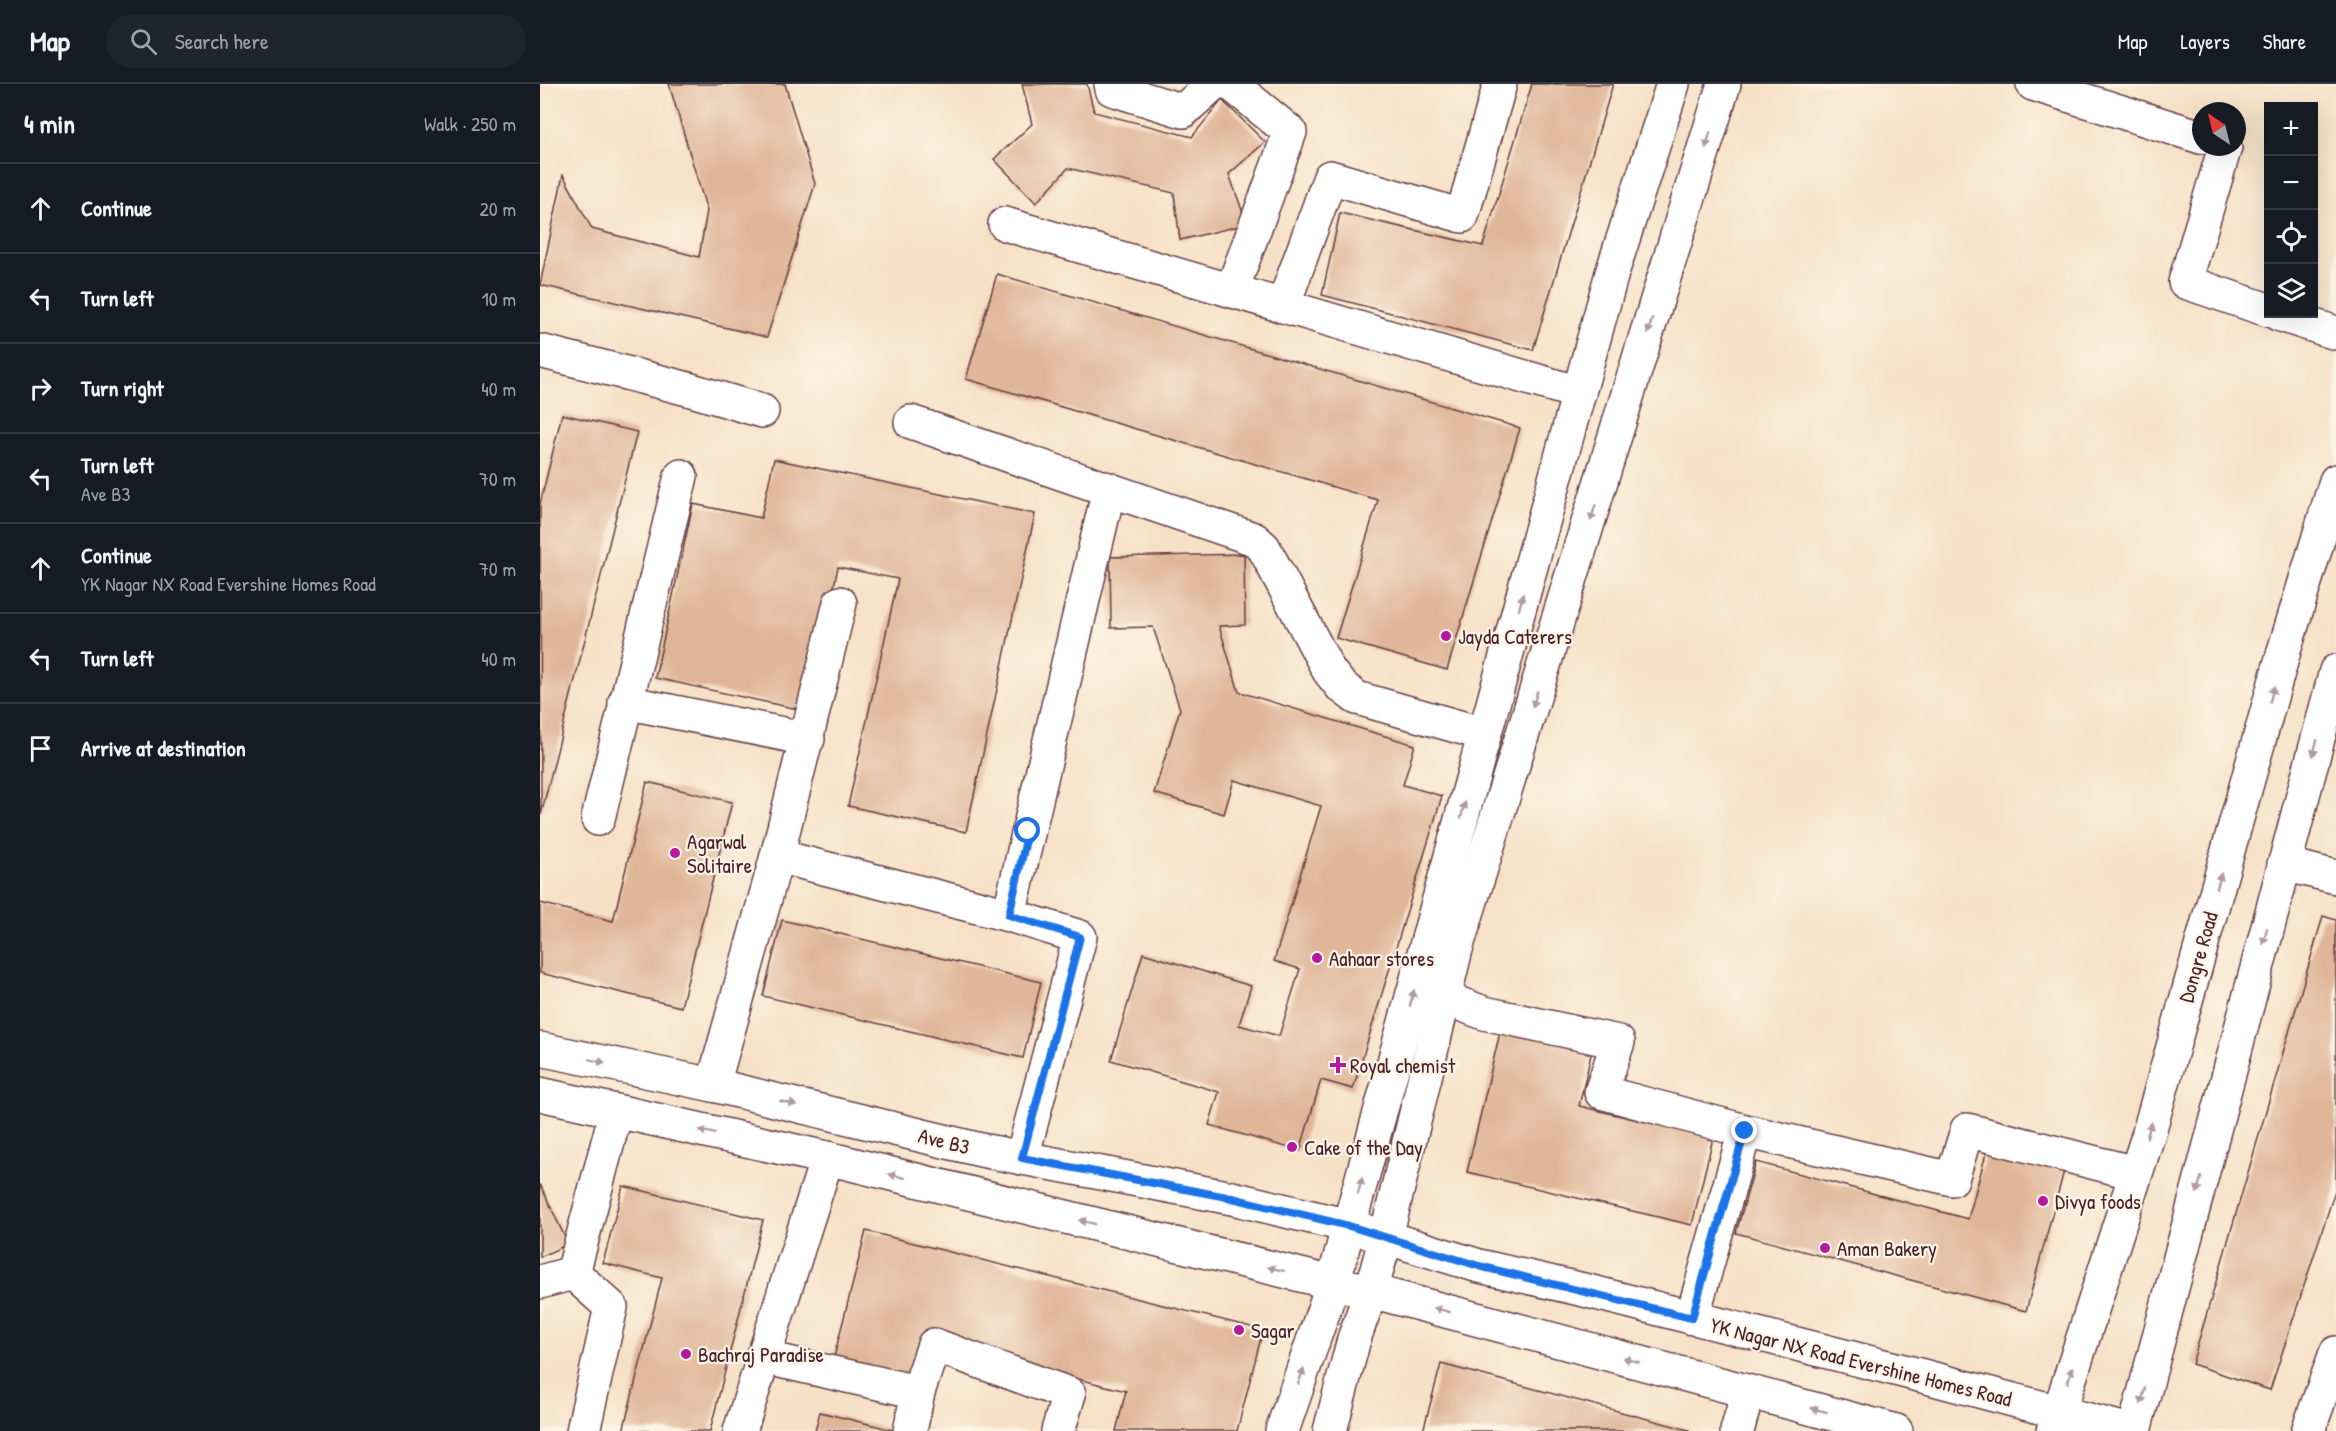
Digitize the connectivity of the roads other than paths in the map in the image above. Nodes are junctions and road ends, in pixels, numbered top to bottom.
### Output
1 (1111, 84) edge
2 (1214, 84) edge
3 (1231, 84) edge
4 (1500, 84) edge
5 (1673, 84) edge
6 (1724, 84) edge
7 (2033, 84) edge
8 (2192, 134) edge
9 (2222, 156) edge
10 (1005, 224) dead end
11 (1232, 291) junction
12 (1283, 306) junction
13 (2264, 309) edge
14 (2290, 318) edge
15 (2336, 333) edge
16 (540, 351) edge
17 (1579, 393) junction
18 (762, 411) dead end
19 (911, 422) dead end
20 (681, 476) dead end
21 (2336, 481) edge
22 (1109, 489) junction
23 (840, 603) dead end
24 (2336, 671) edge
25 (625, 702) junction
26 (1484, 734) junction
27 (808, 740) junction
28 (597, 819) dead end
29 (777, 856) junction
30 (2284, 864) junction
31 (2336, 877) edge
32 (1009, 915) junction
33 (1444, 999) junction
34 (540, 1049) edge
35 (713, 1085) junction
36 (540, 1094) edge
37 (616, 1112) junction
38 (1745, 1131) junction
39 (826, 1158) junction
40 (1022, 1158) junction
41 (2135, 1173) junction
42 (1349, 1226) junction
43 (1386, 1237) junction
44 (573, 1273) junction
45 (540, 1282) edge
46 (1333, 1283) junction
47 (1371, 1291) junction
48 (1692, 1318) junction
49 (2336, 1353) edge
50 (762, 1357) junction
51 (918, 1392) junction
52 (1748, 1392) junction
53 (2055, 1422) edge
54 (583, 1431) edge
55 (740, 1431) edge
56 (910, 1431) edge
57 (1058, 1431) edge
58 (1282, 1431) edge
59 (1330, 1431) edge
60 (1737, 1431) edge
61 (1896, 1431) edge
62 (2132, 1431) edge
63 (2308, 1431) edge

1 - 2 street
3 - 11 street
4 - 12 street
5 - 17 street
6 -> 33 street
7 - 8 street
9 - 13 street
10 - 11 street
11 - 12 street
12 - 17 street
14 - 15 street
16 - 18 street
26 -> 17 street
19 - 22 street
20 - 25 street
41 -> 21 street, Dongre Road
22 - 26 street
22 - 32 street
23 - 27 street
24 -> 30 street
25 - 27 street
25 - 28 street
42 -> 26 street
27 - 29 street
29 - 32 street
29 - 35 street
30 - 31 street
30 -> 62 street
32 - 40 street
33 - 38 street
33 - 43 street
34 -> 35 street, Ave B3
35 -> 40 street, Ave B3
36 - 37 street
39 -> 37 street
37 - 44 street
38 - 41 street
38 - 48 street
46 -> 39 street
39 - 50 street
40 - 42 street, Ave B3
53 -> 41 street, Dongre Road
42 - 43 street, YK Nagar NX Road Evershine Homes Road
42 - 46 street
43 - 47 street
43 - 48 street, YK Nagar NX Road Evershine Homes Road
44 - 45 street
44 - 54 street
46 - 47 street
58 -> 46 street
52 -> 47 street
47 - 59 street
48 - 53 street, YK Nagar NX Road Evershine Homes Road
49 - 63 street
50 - 51 street
50 - 55 street
51 - 56 street
51 - 57 street
52 - 60 street
61 -> 52 street
53 - 62 street, YK Nagar NX Road Evershine Homes Road

